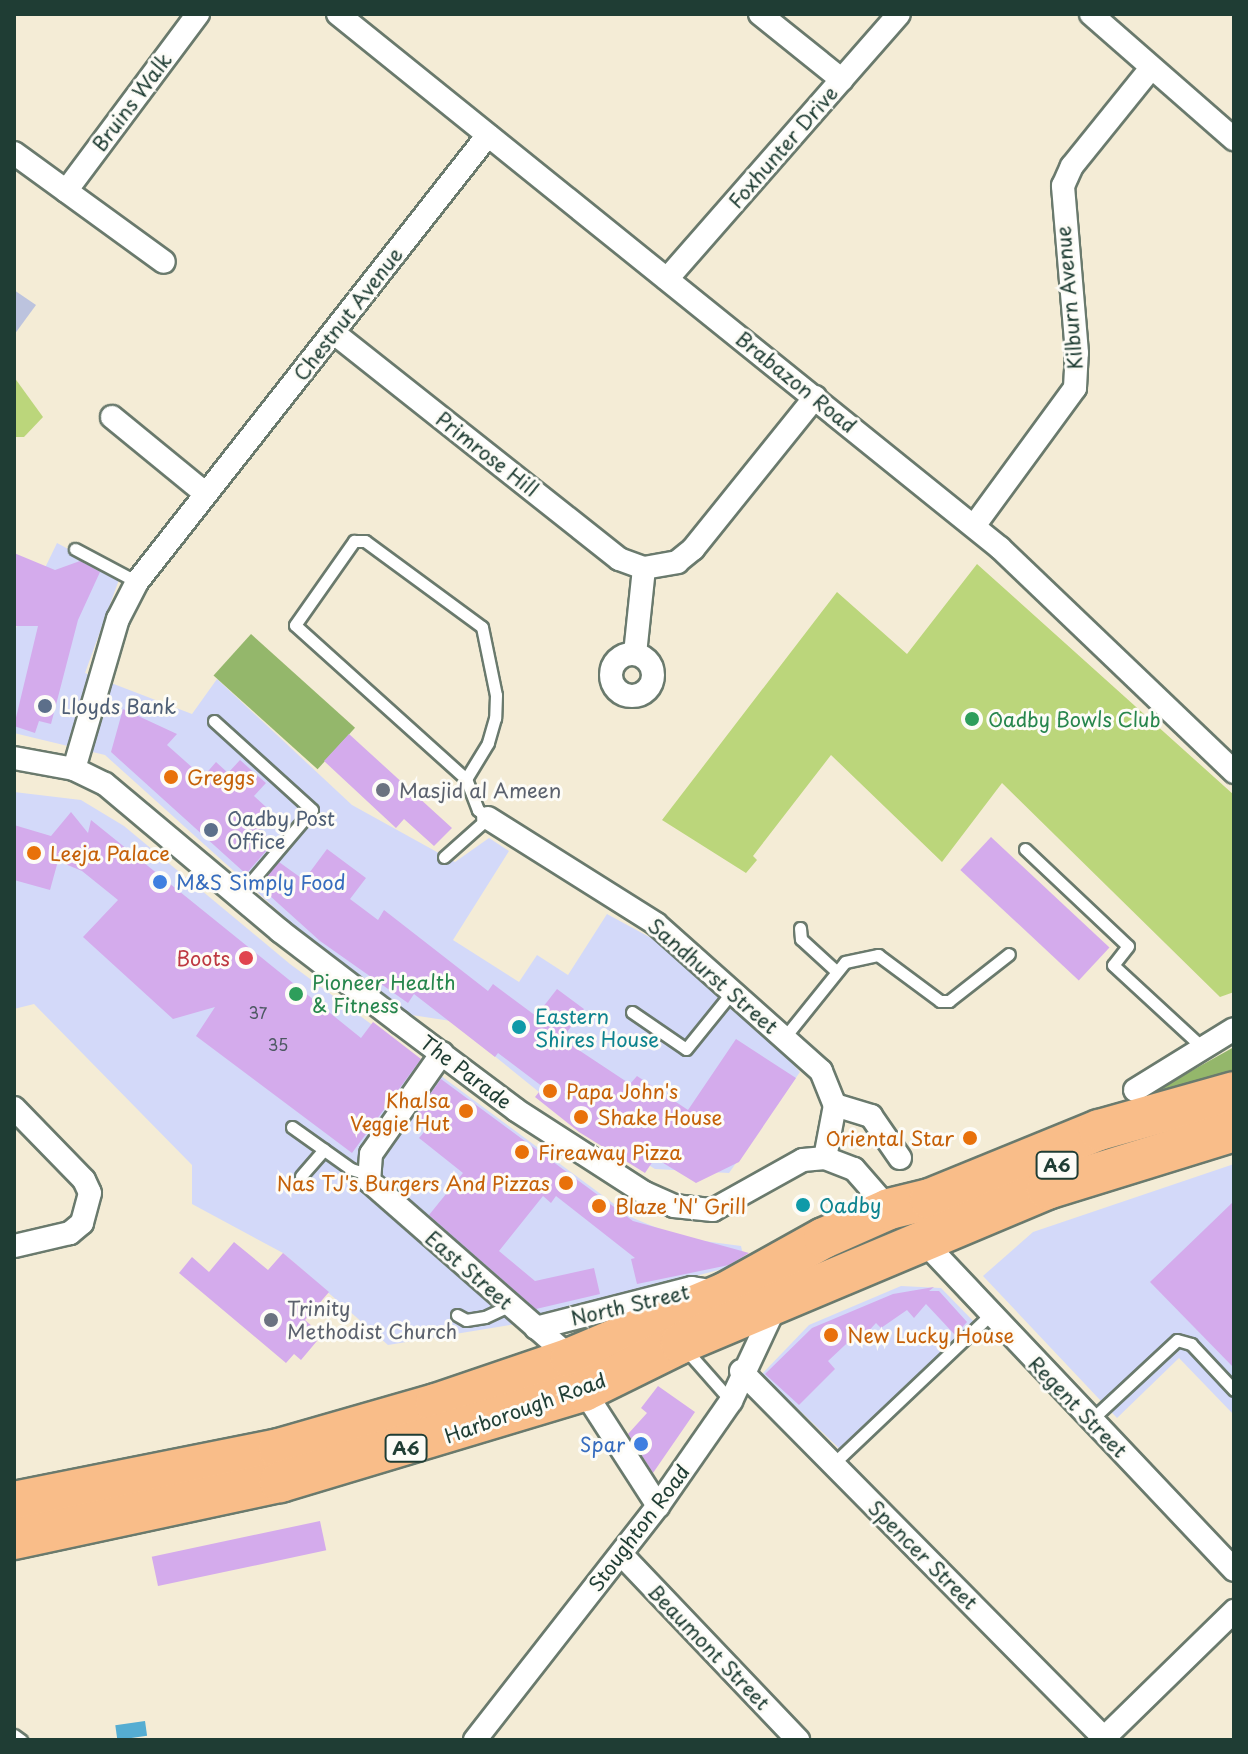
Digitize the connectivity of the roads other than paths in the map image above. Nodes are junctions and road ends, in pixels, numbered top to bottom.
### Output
1 (198, 14) edge
2 (338, 14) edge
3 (760, 14) edge
4 (899, 14) edge
5 (1091, 14) edge
6 (1151, 68) junction
7 (842, 80) junction
8 (488, 135) junction
9 (1234, 139) edge
10 (14, 153) edge
11 (66, 191) junction
12 (164, 262) dead end
13 (667, 279) junction
14 (334, 333) junction
15 (815, 397) junction
16 (112, 417) dead end
17 (205, 493) junction
18 (974, 526) junction
19 (75, 549) dead end
20 (644, 568) junction
21 (137, 582) junction
22 (635, 654) dead end
23 (214, 721) dead end
24 (14, 758) edge
25 (74, 769) junction
26 (1234, 772) edge
27 (466, 779) junction
28 (488, 818) junction
29 (1025, 849) dead end
30 (444, 857) dead end
31 (238, 897) junction
32 (800, 928) dead end
33 (1009, 954) dead end
34 (836, 971) junction
35 (732, 992) junction
36 (632, 1012) dead end
37 (1234, 1029) edge
38 (784, 1038) junction
39 (1202, 1047) junction
40 (442, 1053) junction
41 (1135, 1090) dead end
42 (1234, 1092) edge
43 (835, 1105) junction
44 (1234, 1106) edge
45 (14, 1108) edge
46 (292, 1127) dead end
47 (1099, 1130) junction
48 (1234, 1130) edge
49 (324, 1150) junction
50 (825, 1158) junction
51 (900, 1158) dead end
52 (301, 1176) dead end
53 (368, 1178) junction
54 (889, 1209) junction
55 (924, 1242) junction
56 (14, 1246) edge
57 (725, 1293) junction
58 (779, 1300) junction
59 (509, 1306) junction
60 (457, 1315) dead end
61 (990, 1315) junction
62 (536, 1328) junction
63 (681, 1343) junction
64 (741, 1371) junction
65 (577, 1374) junction
66 (1234, 1390) edge
67 (731, 1401) junction
68 (1091, 1420) junction
69 (833, 1464) junction
70 (14, 1502) edge
71 (658, 1506) junction
72 (14, 1539) edge
73 (621, 1554) junction
74 (1234, 1570) edge
75 (1234, 1611) edge
76 (14, 1735) edge
77 (1104, 1739) edge
78 (21, 1740) edge
79 (475, 1740) edge
80 (798, 1740) edge

1 - 11 street, Bruins Walk
2 - 8 street, Brabazon Road
3 - 7 street
4 - 7 street, Foxhunter Drive
5 - 6 street
6 - 9 street
6 - 18 street, Kilburn Avenue
7 - 13 street, Foxhunter Drive
8 - 13 street, Brabazon Road
8 - 14 street, Chestnut Avenue
10 - 11 street
11 - 12 street
13 - 15 street, Brabazon Road
14 - 17 street, Chestnut Avenue
14 - 20 street, Primrose Hill
15 - 18 street, Brabazon Road
15 - 20 street
16 - 17 street
17 - 21 street, Chestnut Avenue
18 - 26 street, Brabazon Road
19 - 21 lane
20 - 22 street
21 - 25 street, Chestnut Avenue
23 - 31 lane
24 - 25 street, The Parade
25 - 31 street, The Parade
27 - 27 lane
27 - 28 lane
28 - 30 lane
28 - 35 street, Sandhurst Street
29 - 39 lane
31 - 40 street, The Parade
32 - 34 lane
33 - 34 lane
34 - 38 lane
35 - 36 lane
35 - 38 street, Sandhurst Street
37 - 39 street
38 - 43 street, Sandhurst Street
39 - 41 street
40 - 50 street, The Parade
40 - 53 street
42 - 47 highway, A6
43 - 50 street
43 - 51 street
44 - 47 highway, A6
45 - 56 street
46 - 49 lane
47 - 54 highway, A6
48 - 54 highway, A6
48 - 55 highway, A6
49 - 52 lane
49 - 53 lane
50 - 54 street
53 - 59 street, East Street
54 - 55 highway
54 - 57 highway, Harborough Road / A6
55 - 57 highway, A6
55 - 58 highway, Harborough Road / A6
55 - 61 street, Regent Street
57 - 62 street, North Street
57 - 65 highway, Harborough Road / A6
58 - 63 highway, Harborough Road / A6
58 - 64 street, Stoughton Road
59 - 60 lane
59 - 62 street, East Street
61 - 68 street, Regent Street
61 - 69 lane
62 - 65 street, East Street
63 - 65 highway, Harborough Road / A6
63 - 67 lane
64 - 67 street, Stoughton Road
64 - 69 street, Spencer Street
65 - 70 highway, Harborough Road / A6
65 - 71 street, East Street
65 - 72 highway, Harborough Road / A6
66 - 68 lane
67 - 71 street, Stoughton Road
68 - 74 street, Regent Street
69 - 77 street, Spencer Street
71 - 73 street, Stoughton Road
73 - 79 street, Stoughton Road
73 - 80 street, Beaumont Street
75 - 77 street
76 - 78 lane

